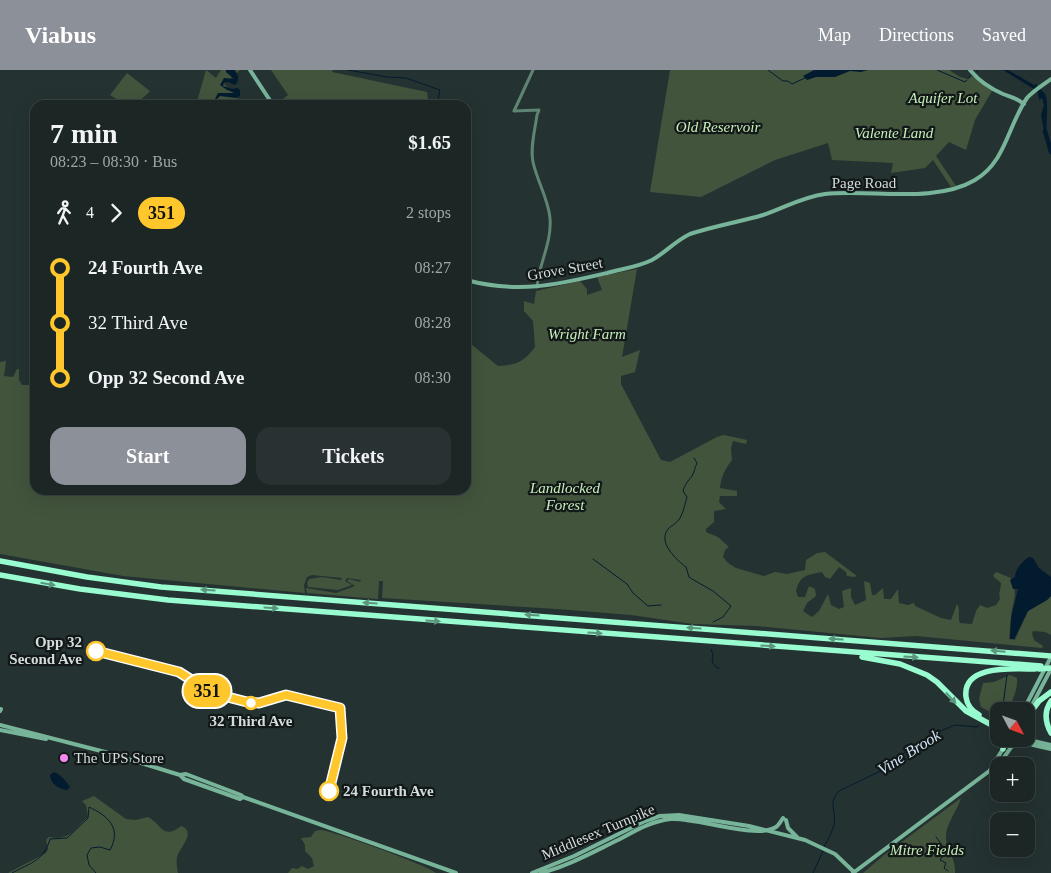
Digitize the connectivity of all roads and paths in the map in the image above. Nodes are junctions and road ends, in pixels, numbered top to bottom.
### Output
1 (250, 70) edge
2 (534, 70) edge
3 (970, 70) edge
4 (1051, 79) edge
5 (1029, 96) junction
6 (1015, 97) junction
7 (270, 100) edge
8 (1024, 104) junction
9 (637, 265) joint
10 (471, 281) edge
11 (537, 287) junction
12 (0, 561) edge
13 (0, 575) edge
14 (828, 651) junction
15 (1050, 656) edge
16 (1040, 668) junction
17 (1051, 668) edge
18 (1051, 692) edge
19 (1051, 700) edge
20 (1027, 702) edge
21 (1034, 702) edge
22 (1035, 706) edge
23 (990, 723) edge
24 (990, 724) edge
25 (0, 725) edge
26 (0, 730) edge
27 (1051, 733) edge
28 (50, 739) junction
29 (1035, 741) edge
30 (1035, 743) edge
31 (1051, 747) edge
32 (1003, 748) edge
33 (1011, 748) edge
34 (989, 771) junction
35 (763, 831) junction
36 (799, 838) junction
37 (444, 871) edge
38 (456, 873) edge
39 (532, 873) edge
40 (541, 873) edge
41 (854, 873) edge

1 - 7 main road
2 - 11 street
3 - 6 main road
4 - 5 main road, Page Road
5 - 6 main road
5 - 8 main road, Page Road
6 - 8 main road
8 - 9 main road, Page Road
9 - 11 main road, Grove Street
10 - 11 main road, Grove Street
15 -> 12 highway
13 -> 14 highway
14 -> 16 highway
14 -> 24 highway
15 - 20 main road
16 - 17 highway, bridge
16 - 23 highway
17 - 21 main road
18 - 22 highway
19 - 27 highway
25 - 28 main road
26 - 28 main road
28 - 37 main road
29 - 31 main road
30 - 31 main road
32 - 34 main road
33 - 34 main road
34 - 41 main road
35 - 36 main road, Middlesex Turnpike
35 - 36 main road
35 - 39 main road, Middlesex Turnpike
35 - 40 main road, Middlesex Turnpike
36 - 41 main road, Middlesex Turnpike
37 - 38 main road

